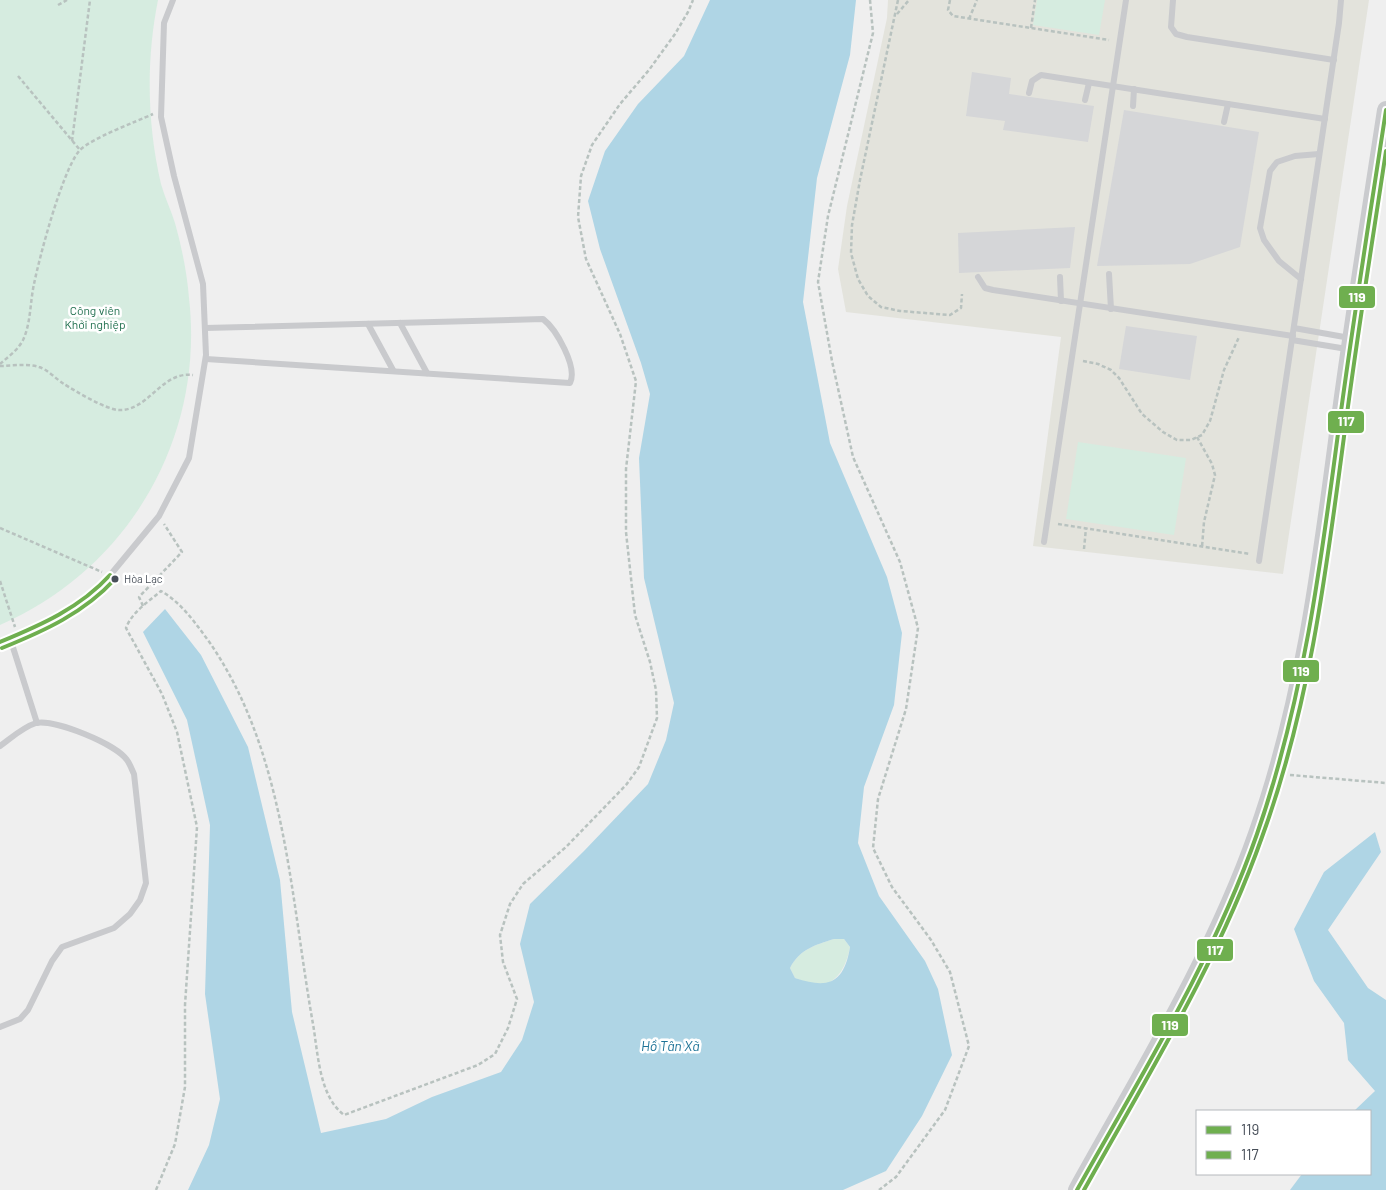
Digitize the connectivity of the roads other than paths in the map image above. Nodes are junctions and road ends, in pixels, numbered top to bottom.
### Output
1 (173, 0) edge
2 (1126, 0) edge
3 (1173, 0) edge
4 (1341, 0) edge
5 (1334, 60) junction
6 (1089, 83) junction
7 (1111, 86) junction
8 (1134, 90) junction
9 (1029, 93) dead end
10 (1085, 100) dead end
11 (1228, 104) junction
12 (1133, 106) dead end
13 (1386, 110) edge
14 (1325, 119) junction
15 (1224, 122) dead end
16 (1319, 154) junction
17 (1109, 274) dead end
18 (978, 277) dead end
19 (1060, 277) dead end
20 (1301, 279) junction
21 (1061, 301) junction
22 (1081, 305) junction
23 (1111, 309) junction
24 (400, 323) junction
25 (368, 324) junction
26 (205, 328) junction
27 (1294, 328) junction
28 (1292, 338) junction
29 (1350, 344) junction
30 (206, 359) junction
31 (393, 370) junction
32 (427, 373) junction
33 (1044, 542) dead end
34 (1259, 561) dead end
35 (10, 638) junction
36 (0, 642) edge
37 (37, 723) junction
38 (0, 746) edge
39 (0, 1027) edge
40 (1077, 1190) edge

1 - 26 lane
2 - 7 lane
3 - 5 lane
4 - 5 lane
5 - 14 lane
6 - 7 lane
6 - 9 lane
6 - 10 lane
7 - 8 lane
7 - 22 lane
8 - 11 lane
8 - 12 lane
11 - 14 lane
11 - 15 lane
13 - 29 street
14 - 16 lane
16 - 20 lane
16 - 20 lane
17 - 23 lane
18 - 21 lane
19 - 21 lane
20 - 27 lane
21 - 22 lane
22 - 23 lane
22 - 33 lane
23 - 28 lane
24 - 25 lane
24 - 32 lane
24 - 32 lane
25 - 26 lane
25 - 31 lane
26 - 30 lane
27 - 28 lane
27 - 29 lane
28 - 29 lane
28 - 34 lane
29 - 40 street
30 - 31 lane
30 - 35 lane
31 - 32 lane
35 - 36 lane
35 - 37 lane
37 - 38 lane
37 - 39 lane

